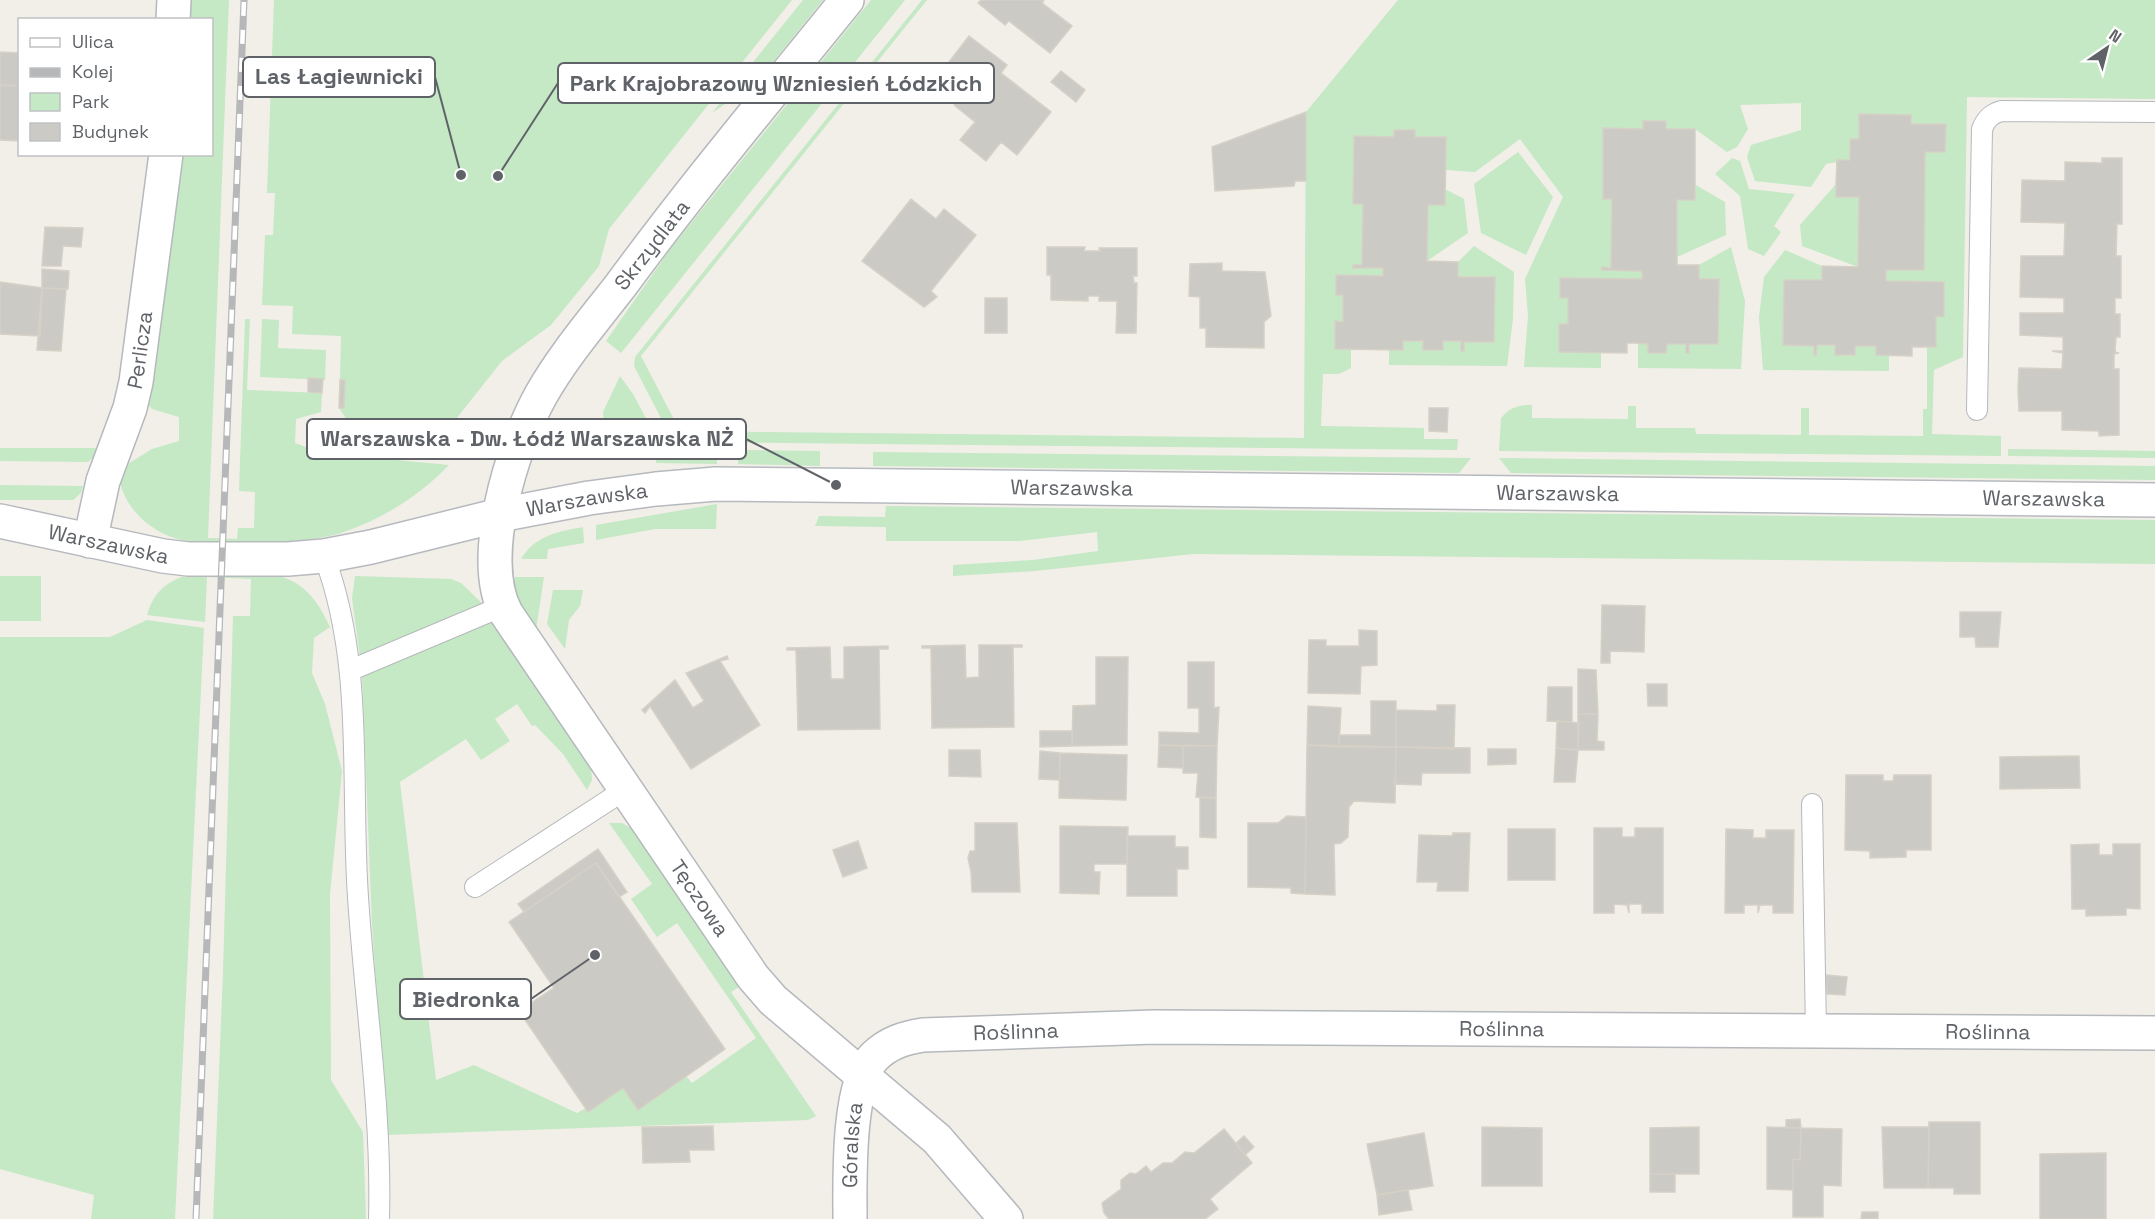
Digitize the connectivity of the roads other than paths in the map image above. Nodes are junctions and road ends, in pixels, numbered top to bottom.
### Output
1 (174, 0) edge
2 (847, 0) edge
3 (173, 18) edge
4 (2155, 112) edge
5 (166, 156) edge
6 (1977, 410) dead end
7 (2155, 500) edge
8 (500, 515) junction
9 (0, 521) edge
10 (90, 541) junction
11 (324, 556) junction
12 (503, 606) junction
13 (351, 670) junction
14 (626, 789) junction
15 (1812, 804) dead end
16 (475, 887) dead end
17 (1816, 1030) junction
18 (2155, 1033) edge
19 (862, 1074) junction
20 (379, 1219) edge
21 (850, 1219) edge
22 (1006, 1219) edge

1 - 3 street
2 - 8 street, Skrzydlata
4 - 6 lane
5 - 10 street, Perlicza
7 - 8 street, Warszawska
8 - 11 street, Warszawska
8 - 12 street, Tęczowa
9 - 10 street, Warszawska
10 - 11 street, Warszawska
11 - 13 lane
12 - 13 lane
12 - 14 street, Tęczowa
13 - 20 lane
14 - 16 lane
14 - 19 street, Tęczowa
15 - 17 lane
17 - 18 street, Roślinna
17 - 19 street, Roślinna
19 - 21 street, Góralska
19 - 22 street, Tęczowa

